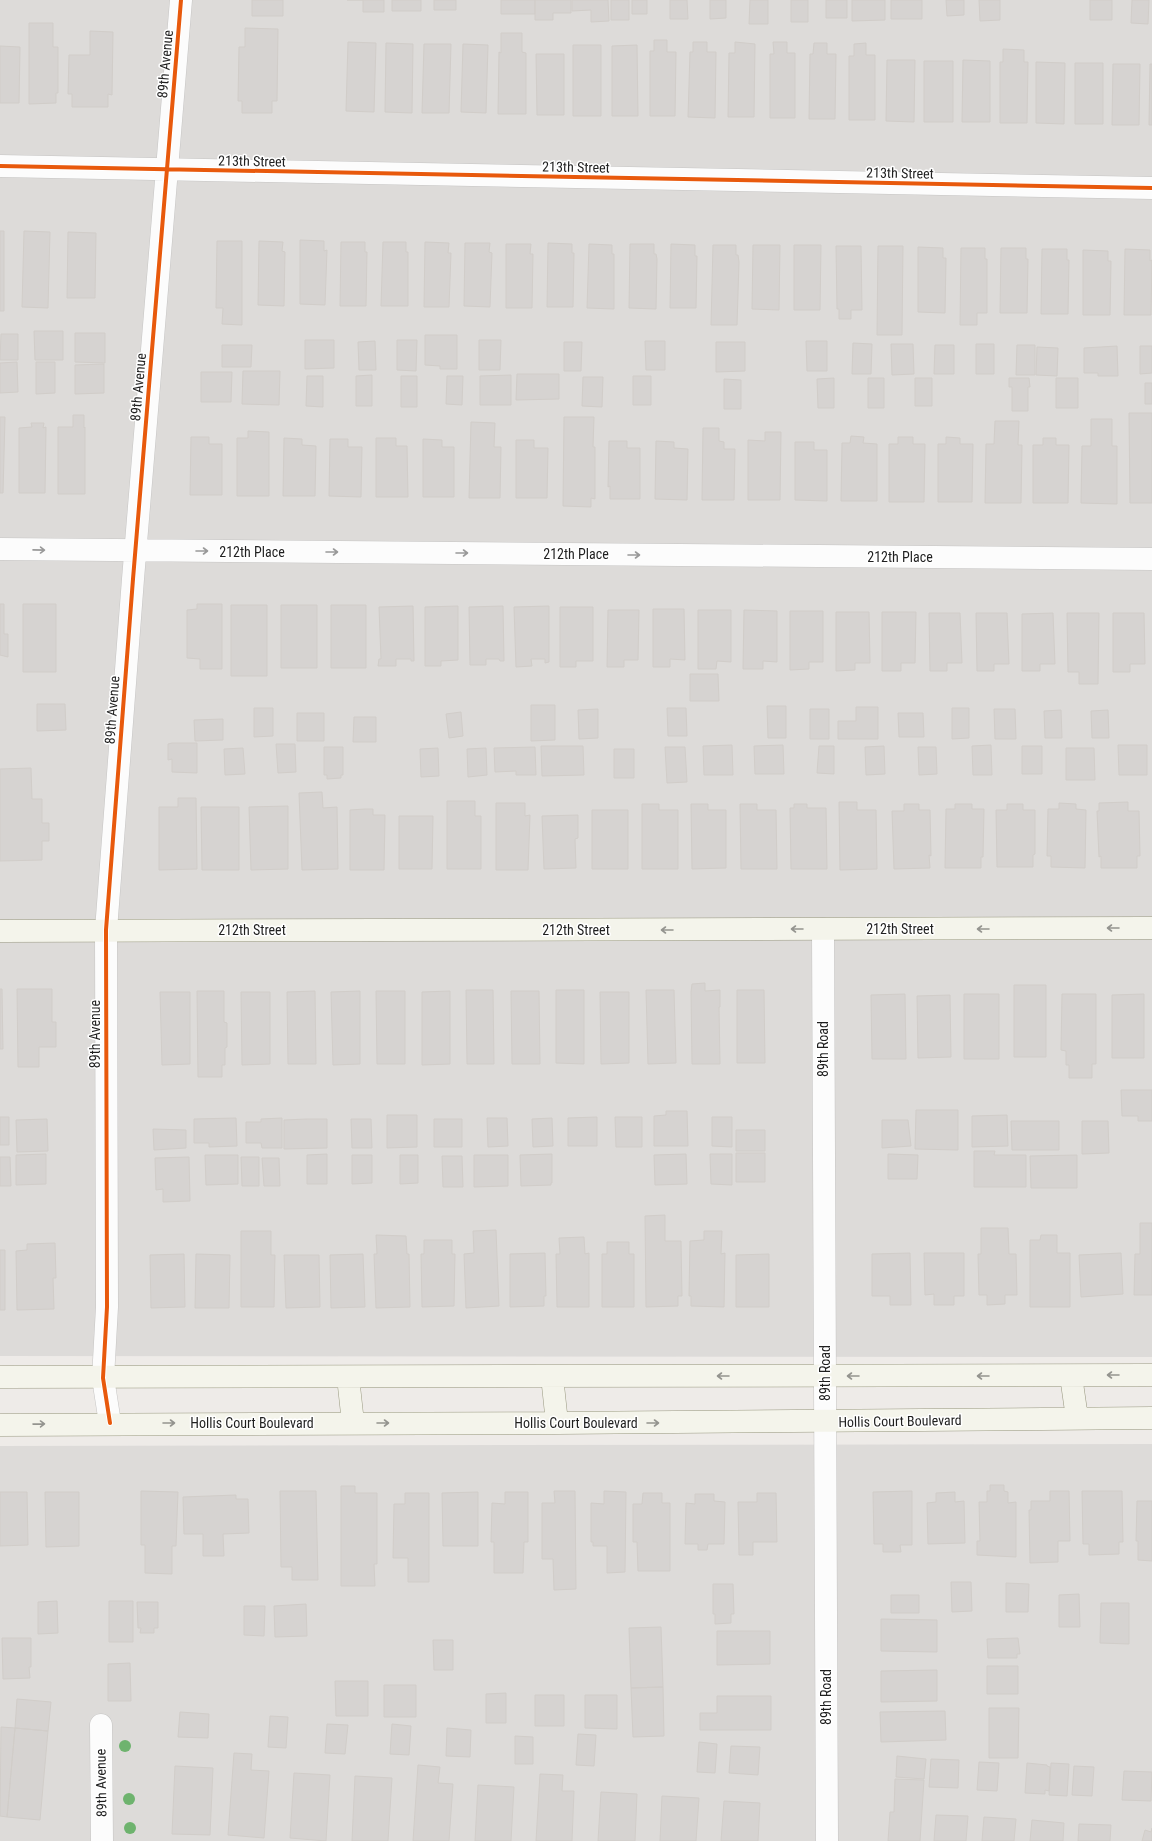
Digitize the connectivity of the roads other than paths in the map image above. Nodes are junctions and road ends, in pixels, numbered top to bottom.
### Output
1 (181, 0) edge
2 (0, 166) edge
3 (168, 170) junction
4 (1152, 188) edge
5 (0, 550) edge
6 (136, 551) junction
7 (1152, 558) edge
8 (1152, 928) edge
9 (823, 929) junction
10 (106, 930) junction
11 (0, 931) edge
12 (1152, 1375) edge
13 (552, 1376) junction
14 (825, 1376) junction
15 (1071, 1376) junction
16 (0, 1377) edge
17 (348, 1377) junction
18 (103, 1378) junction
19 (1077, 1418) junction
20 (1152, 1418) edge
21 (825, 1422) junction
22 (110, 1423) junction
23 (353, 1423) junction
24 (557, 1423) junction
25 (0, 1425) edge
26 (101, 1725) dead end
27 (102, 1841) edge
28 (827, 1841) edge

1 - 3 street, 89th Avenue
2 - 3 street, 213th Street
3 - 4 street, 213th Street
3 - 6 street, 89th Avenue
5 -> 6 street, 212th Place
6 -> 7 street, 212th Place
6 - 10 street, 89th Avenue
8 -> 9 main road, 212th Street
9 -> 10 main road, 212th Street
9 - 14 street, 89th Road
10 - 11 main road, 212th Street
10 - 18 street, 89th Avenue
12 -> 15 main road
14 -> 13 main road
13 - 17 main road
13 - 24 main road
15 -> 14 main road
14 - 21 street, 89th Road
15 - 19 main road
16 - 18 main road
17 - 18 main road
17 - 23 main road
18 - 22 street, 89th Avenue
19 - 20 main road, Hollis Court Boulevard
19 - 21 main road, Hollis Court Boulevard
24 -> 21 main road, Hollis Court Boulevard
21 - 28 street, 89th Road
22 -> 23 main road, Hollis Court Boulevard
25 -> 22 main road, Hollis Court Boulevard
23 -> 24 main road, Hollis Court Boulevard
26 - 27 street, 89th Avenue

